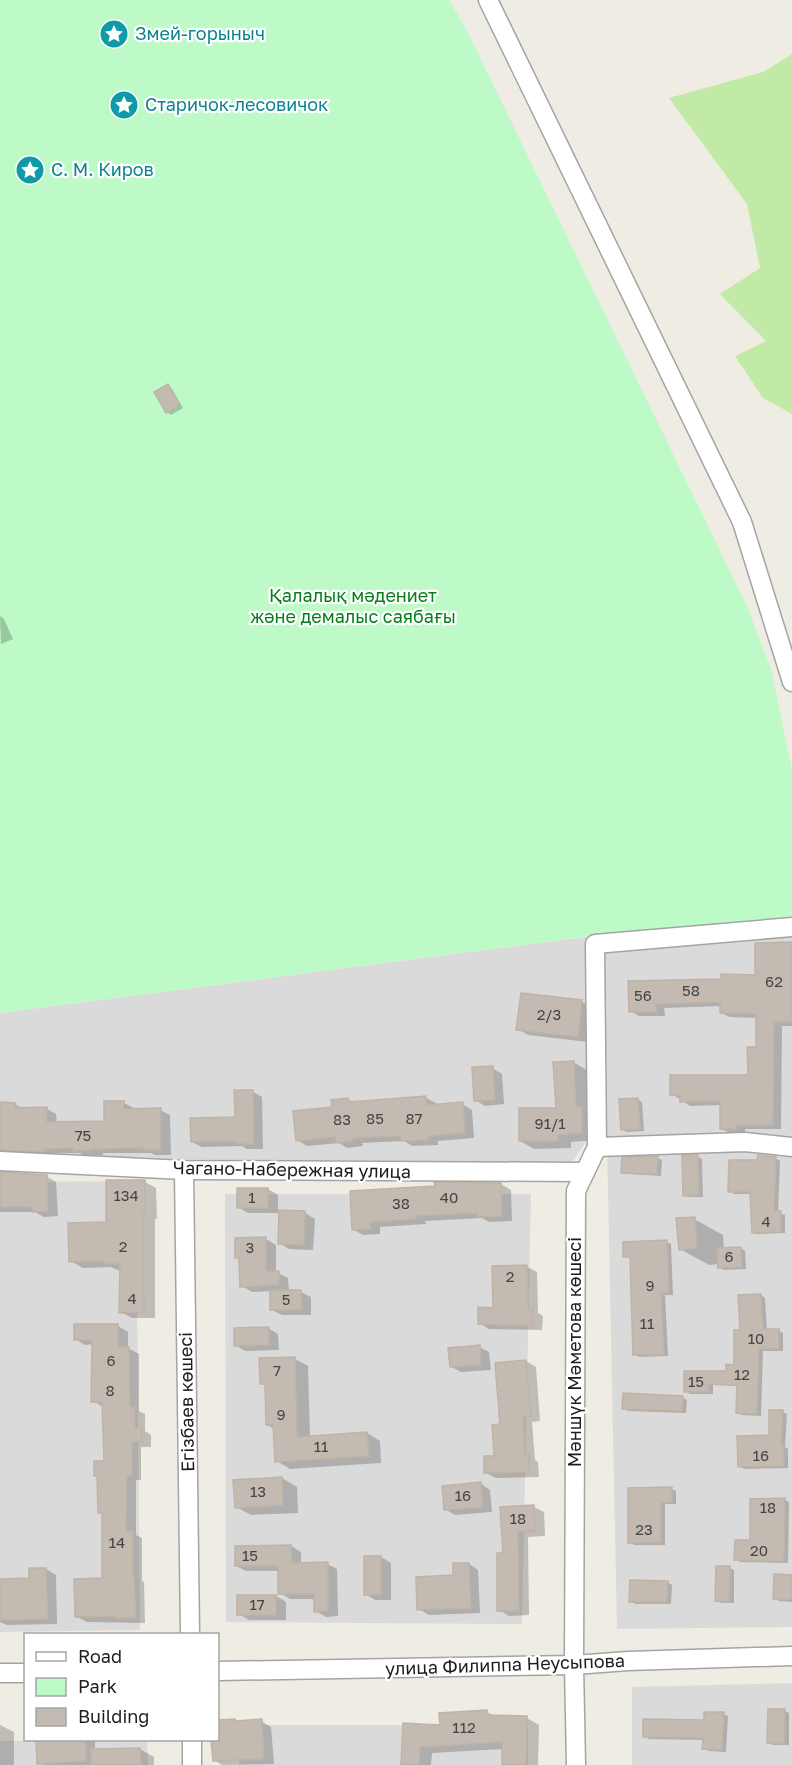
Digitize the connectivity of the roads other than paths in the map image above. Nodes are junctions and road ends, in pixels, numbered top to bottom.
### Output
1 (488, 0) edge
2 (792, 682) edge
3 (792, 927) edge
4 (597, 1147) junction
5 (792, 1147) edge
6 (0, 1161) edge
7 (184, 1170) junction
8 (585, 1172) junction
9 (190, 1633) edge
10 (792, 1656) edge
11 (574, 1665) junction
12 (219, 1671) edge
13 (24, 1673) edge
14 (0, 1674) edge
15 (192, 1741) edge
16 (192, 1765) edge
17 (576, 1765) edge

1 - 2 street
3 - 4 street, Мәншүк Мәметова көшесі
4 - 5 street
4 - 8 street, Мәншүк Мәметова көшесі
6 - 7 street, Чагано-Набережная улица
7 - 8 street, Чагано-Набережная улица
7 - 9 street, Егізбаев көшесі
8 - 11 street, Мәншүк Мәметова көшесі
10 - 11 street, улица Филиппа Неусыпова
11 - 12 street, улица Филиппа Неусыпова
11 - 17 street, Мәншүк Мәметова көшесі
13 - 14 street
15 - 16 street

